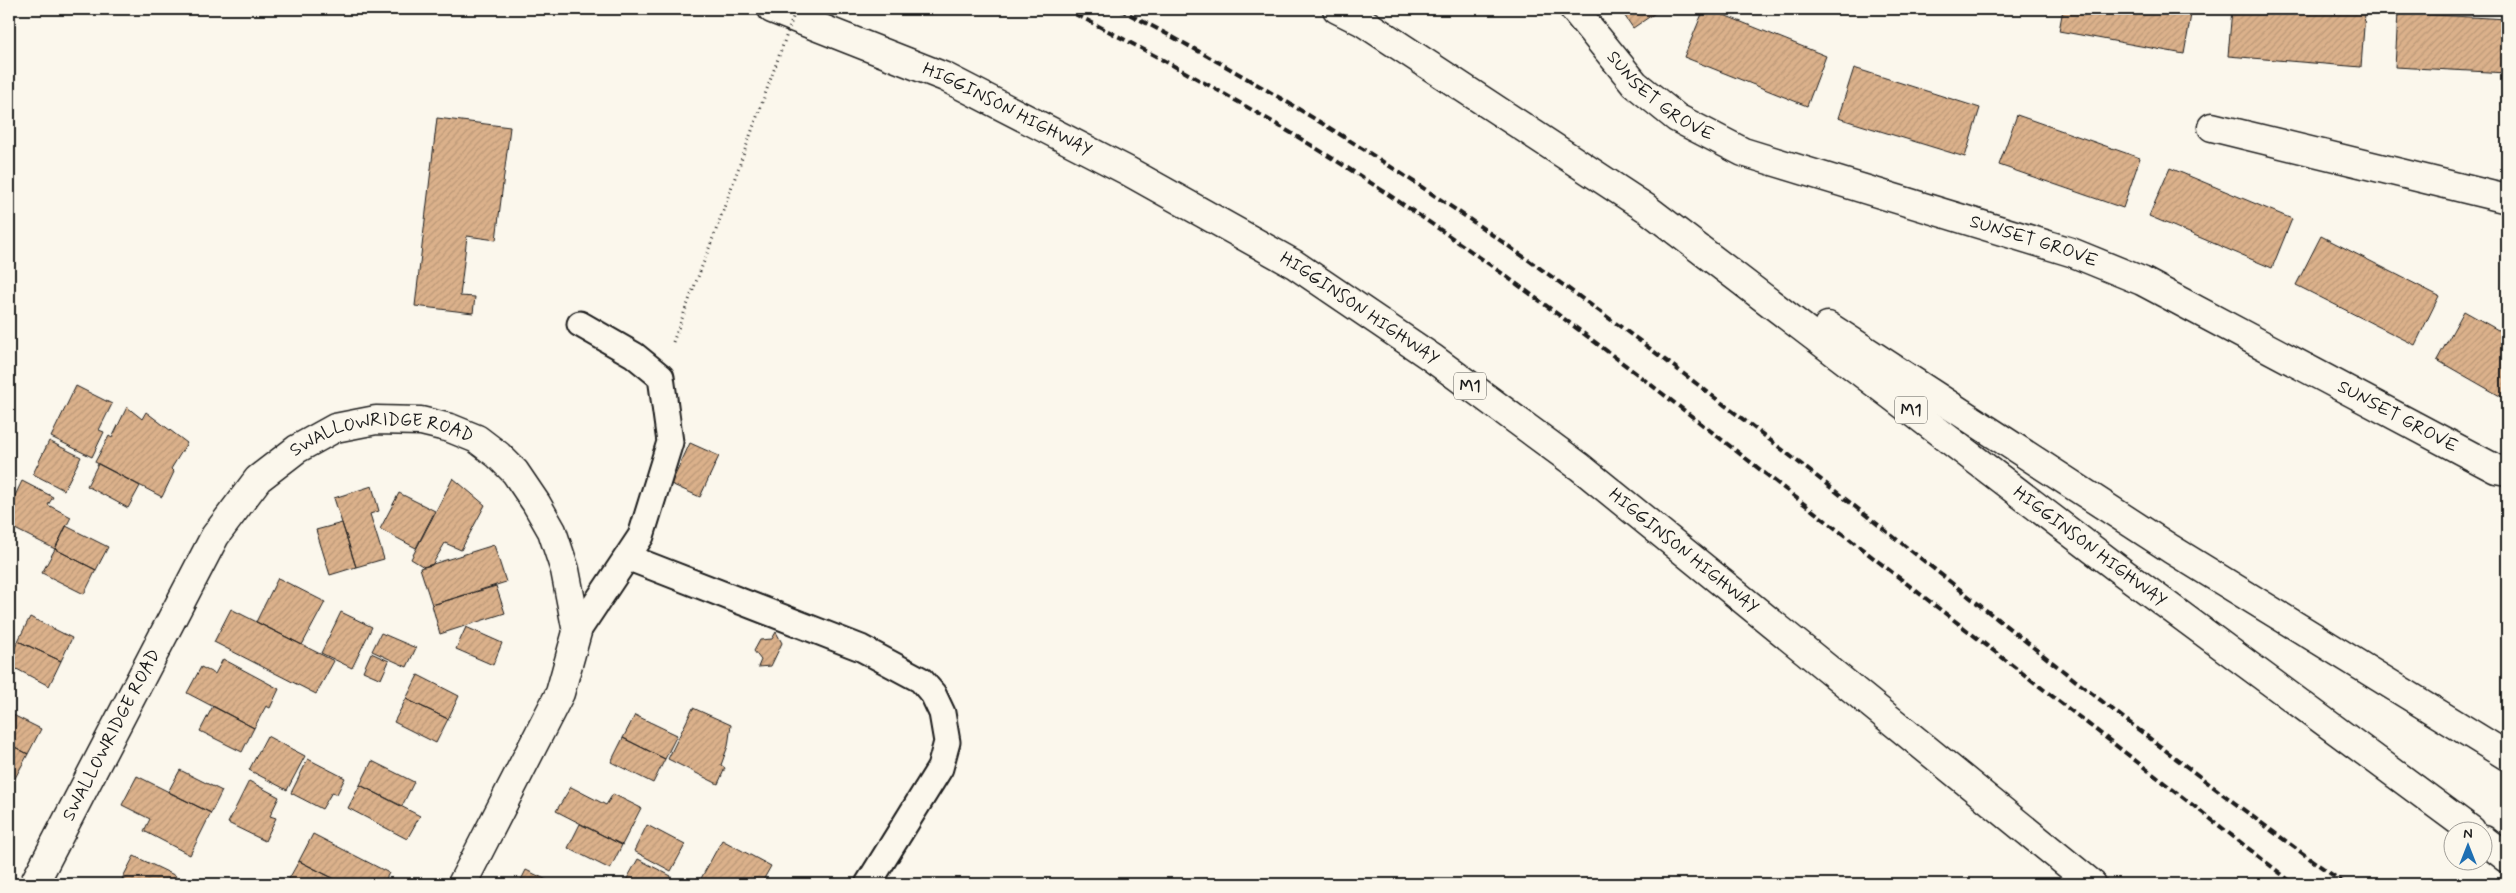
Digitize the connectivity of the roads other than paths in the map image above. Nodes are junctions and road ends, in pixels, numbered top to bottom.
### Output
1 (772, 9) edge
2 (1337, 9) edge
3 (1574, 9) edge
4 (2212, 128) dead end
5 (2507, 199) edge
6 (1646, 208) junction
7 (580, 324) dead end
8 (2507, 471) edge
9 (627, 557) junction
10 (577, 632) junction
11 (2507, 756) edge
12 (2457, 820) edge
13 (2494, 848) edge
14 (2507, 858) edge
15 (34, 884) edge
16 (462, 884) edge
17 (868, 884) edge
18 (2092, 884) edge

1 - 18 main road, HIGGINSON HIGHWAY / M1
2 - 6 main road, HIGGINSON HIGHWAY / M1
3 - 8 main road, SUNSET GROVE
4 - 5 main road
6 - 11 main road
6 - 12 main road, HIGGINSON HIGHWAY / M1
7 - 9 lane
9 - 10 lane
9 - 17 lane
10 - 15 main road, SWALLOWRIDGE ROAD
10 - 16 main road, SWALLOWRIDGE ROAD
13 - 14 main road

